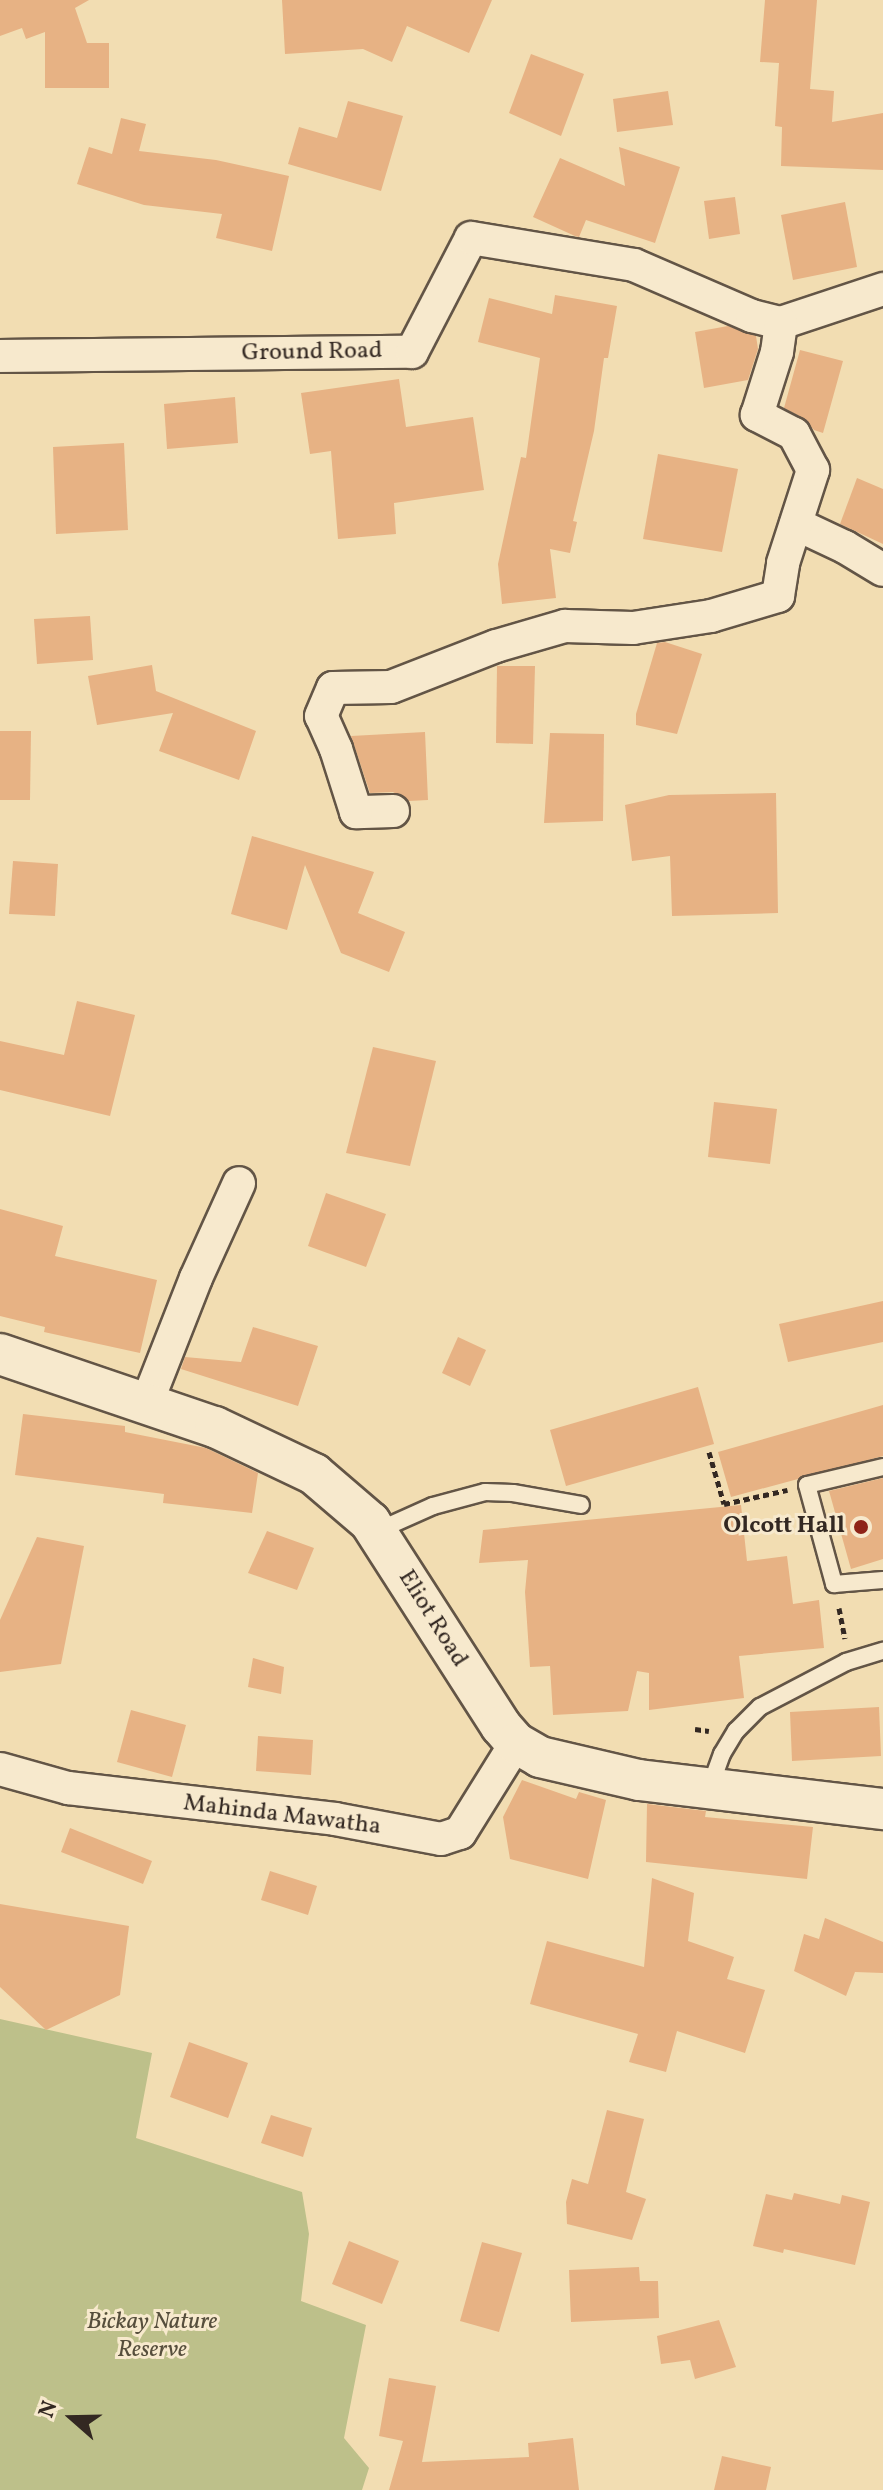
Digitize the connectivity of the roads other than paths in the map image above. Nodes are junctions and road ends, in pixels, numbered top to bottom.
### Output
1 (883, 289) edge
2 (781, 323) junction
3 (0, 356) edge
4 (796, 524) junction
5 (883, 570) edge
6 (393, 811) dead end
7 (239, 1183) dead end
8 (0, 1354) edge
9 (146, 1405) junction
10 (883, 1467) edge
11 (581, 1505) dead end
12 (377, 1531) junction
13 (883, 1580) edge
14 (883, 1651) edge
15 (516, 1743) junction
16 (0, 1769) edge
17 (710, 1787) junction
18 (883, 1809) edge

1 - 2 street
2 - 3 street, Ground Road
2 - 4 street
4 - 5 street
4 - 6 street
7 - 9 street
8 - 9 street, Eliot Road
9 - 12 street, Eliot Road
10 - 13 lane
11 - 12 lane
12 - 15 street, Eliot Road
14 - 17 lane
15 - 16 street, Mahinda Mawatha
15 - 17 street, Eliot Road
17 - 18 street, Eliot Road

